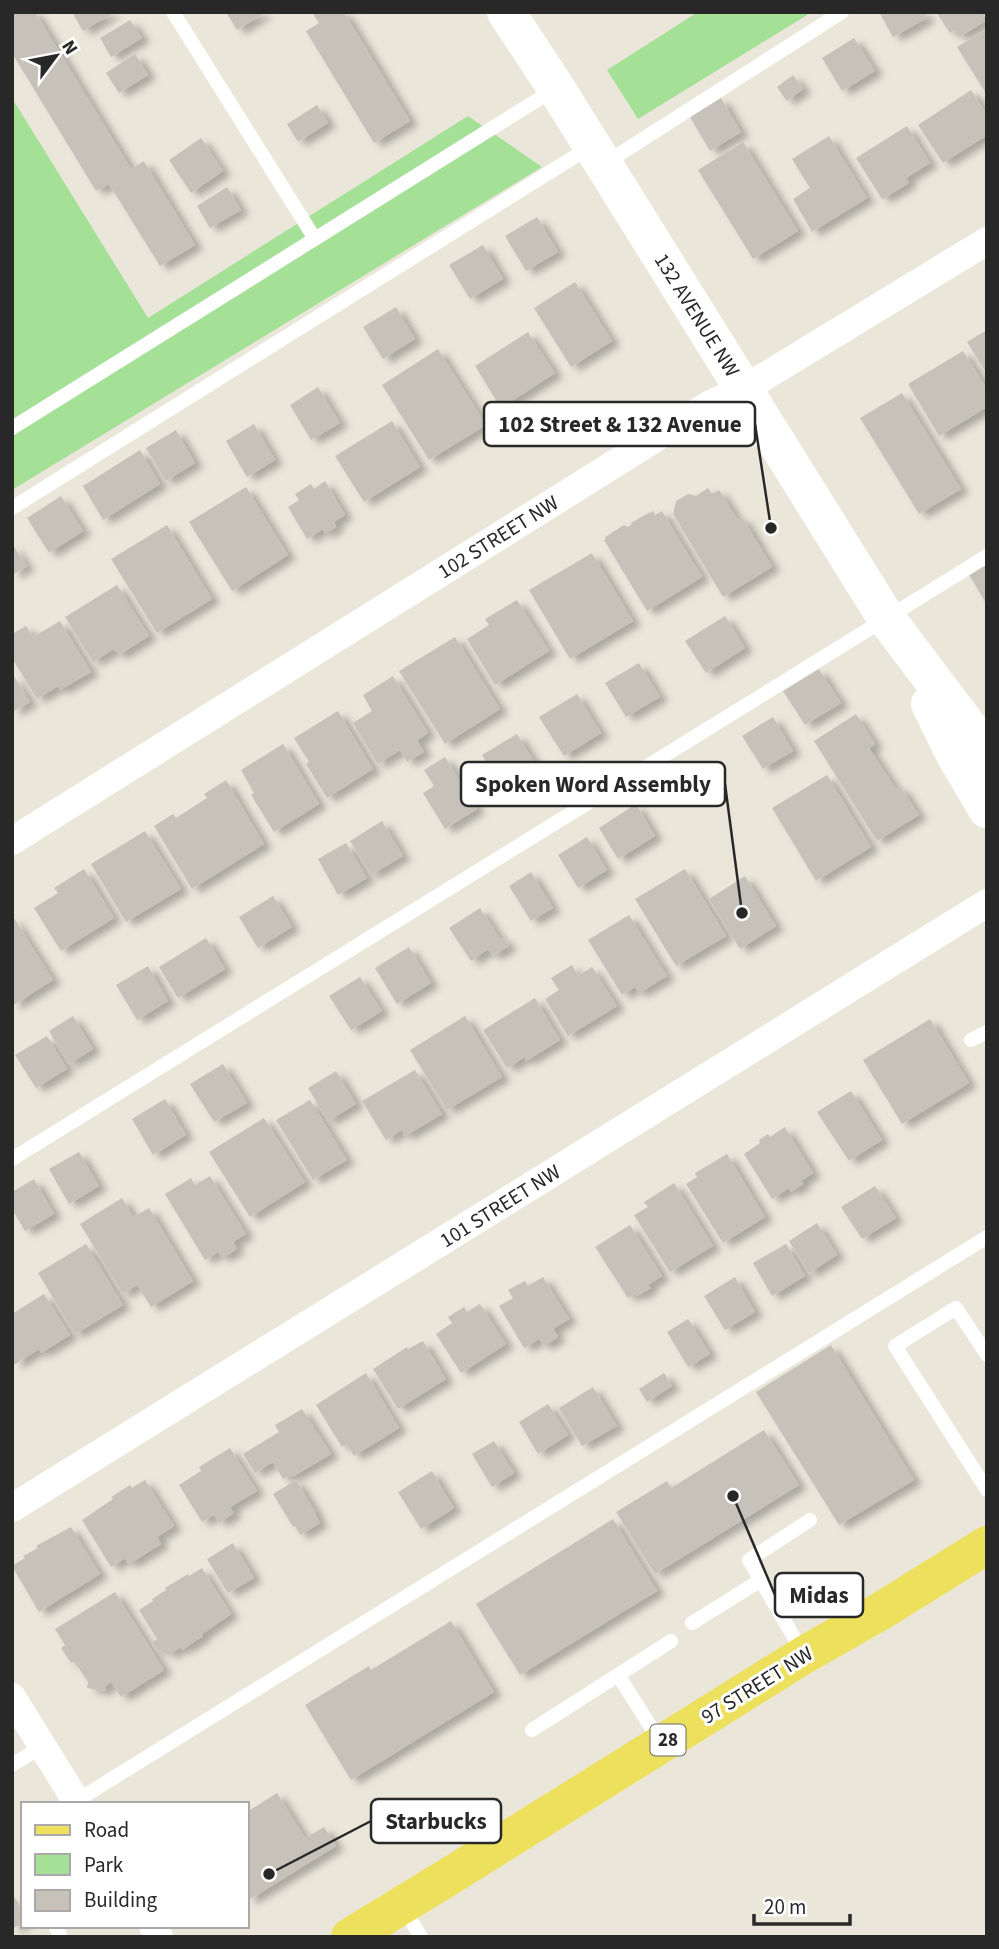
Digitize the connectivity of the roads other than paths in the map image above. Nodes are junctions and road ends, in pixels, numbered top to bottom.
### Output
1 (173, 12) edge
2 (506, 12) edge
3 (842, 12) edge
4 (556, 88) junction
5 (598, 155) junction
6 (315, 239) junction
7 (987, 241) edge
8 (744, 390) junction
9 (12, 428) edge
10 (12, 508) edge
11 (987, 556) edge
12 (886, 618) junction
13 (987, 752) edge
14 (987, 809) edge
15 (12, 841) edge
16 (987, 903) edge
17 (987, 1032) edge
18 (971, 1040) dead end
19 (12, 1160) edge
20 (987, 1237) edge
21 (987, 1355) edge
22 (987, 1490) edge
23 (12, 1508) edge
24 (810, 1520) dead end
25 (987, 1545) edge
26 (761, 1580) junction
27 (692, 1623) dead end
28 (671, 1641) dead end
29 (804, 1655) junction
30 (618, 1675) junction
31 (12, 1697) edge
32 (532, 1730) dead end
33 (661, 1744) junction
34 (43, 1746) junction
35 (12, 1765) edge
36 (77, 1802) edge
37 (411, 1921) edge
38 (350, 1937) edge

1 - 6 lane
2 - 4 street, 132 AVENUE NW
3 - 5 lane
4 - 5 street, 132 AVENUE NW
4 - 6 lane
5 - 8 street, 132 AVENUE NW
5 - 10 lane
6 - 9 lane
7 - 8 street, 102 STREET NW
8 - 12 street, 132 AVENUE NW
8 - 15 street, 102 STREET NW
11 - 12 lane
12 - 13 street, 132 AVENUE NW
12 - 14 street, 132 AVENUE NW
12 - 19 lane
16 - 23 street, 101 STREET NW
17 - 18 lane
20 - 36 lane
21 - 22 lane
24 - 26 lane
25 - 29 main road, 97 STREET NW / 28
26 - 27 lane
26 - 29 lane
28 - 30 lane
29 - 33 main road, 97 STREET NW / 28
30 - 32 lane
30 - 33 lane
31 - 34 street
33 - 37 main road, 97 STREET NW / 28
34 - 35 lane
34 - 36 street
37 - 38 main road, 97 STREET NW / 28

